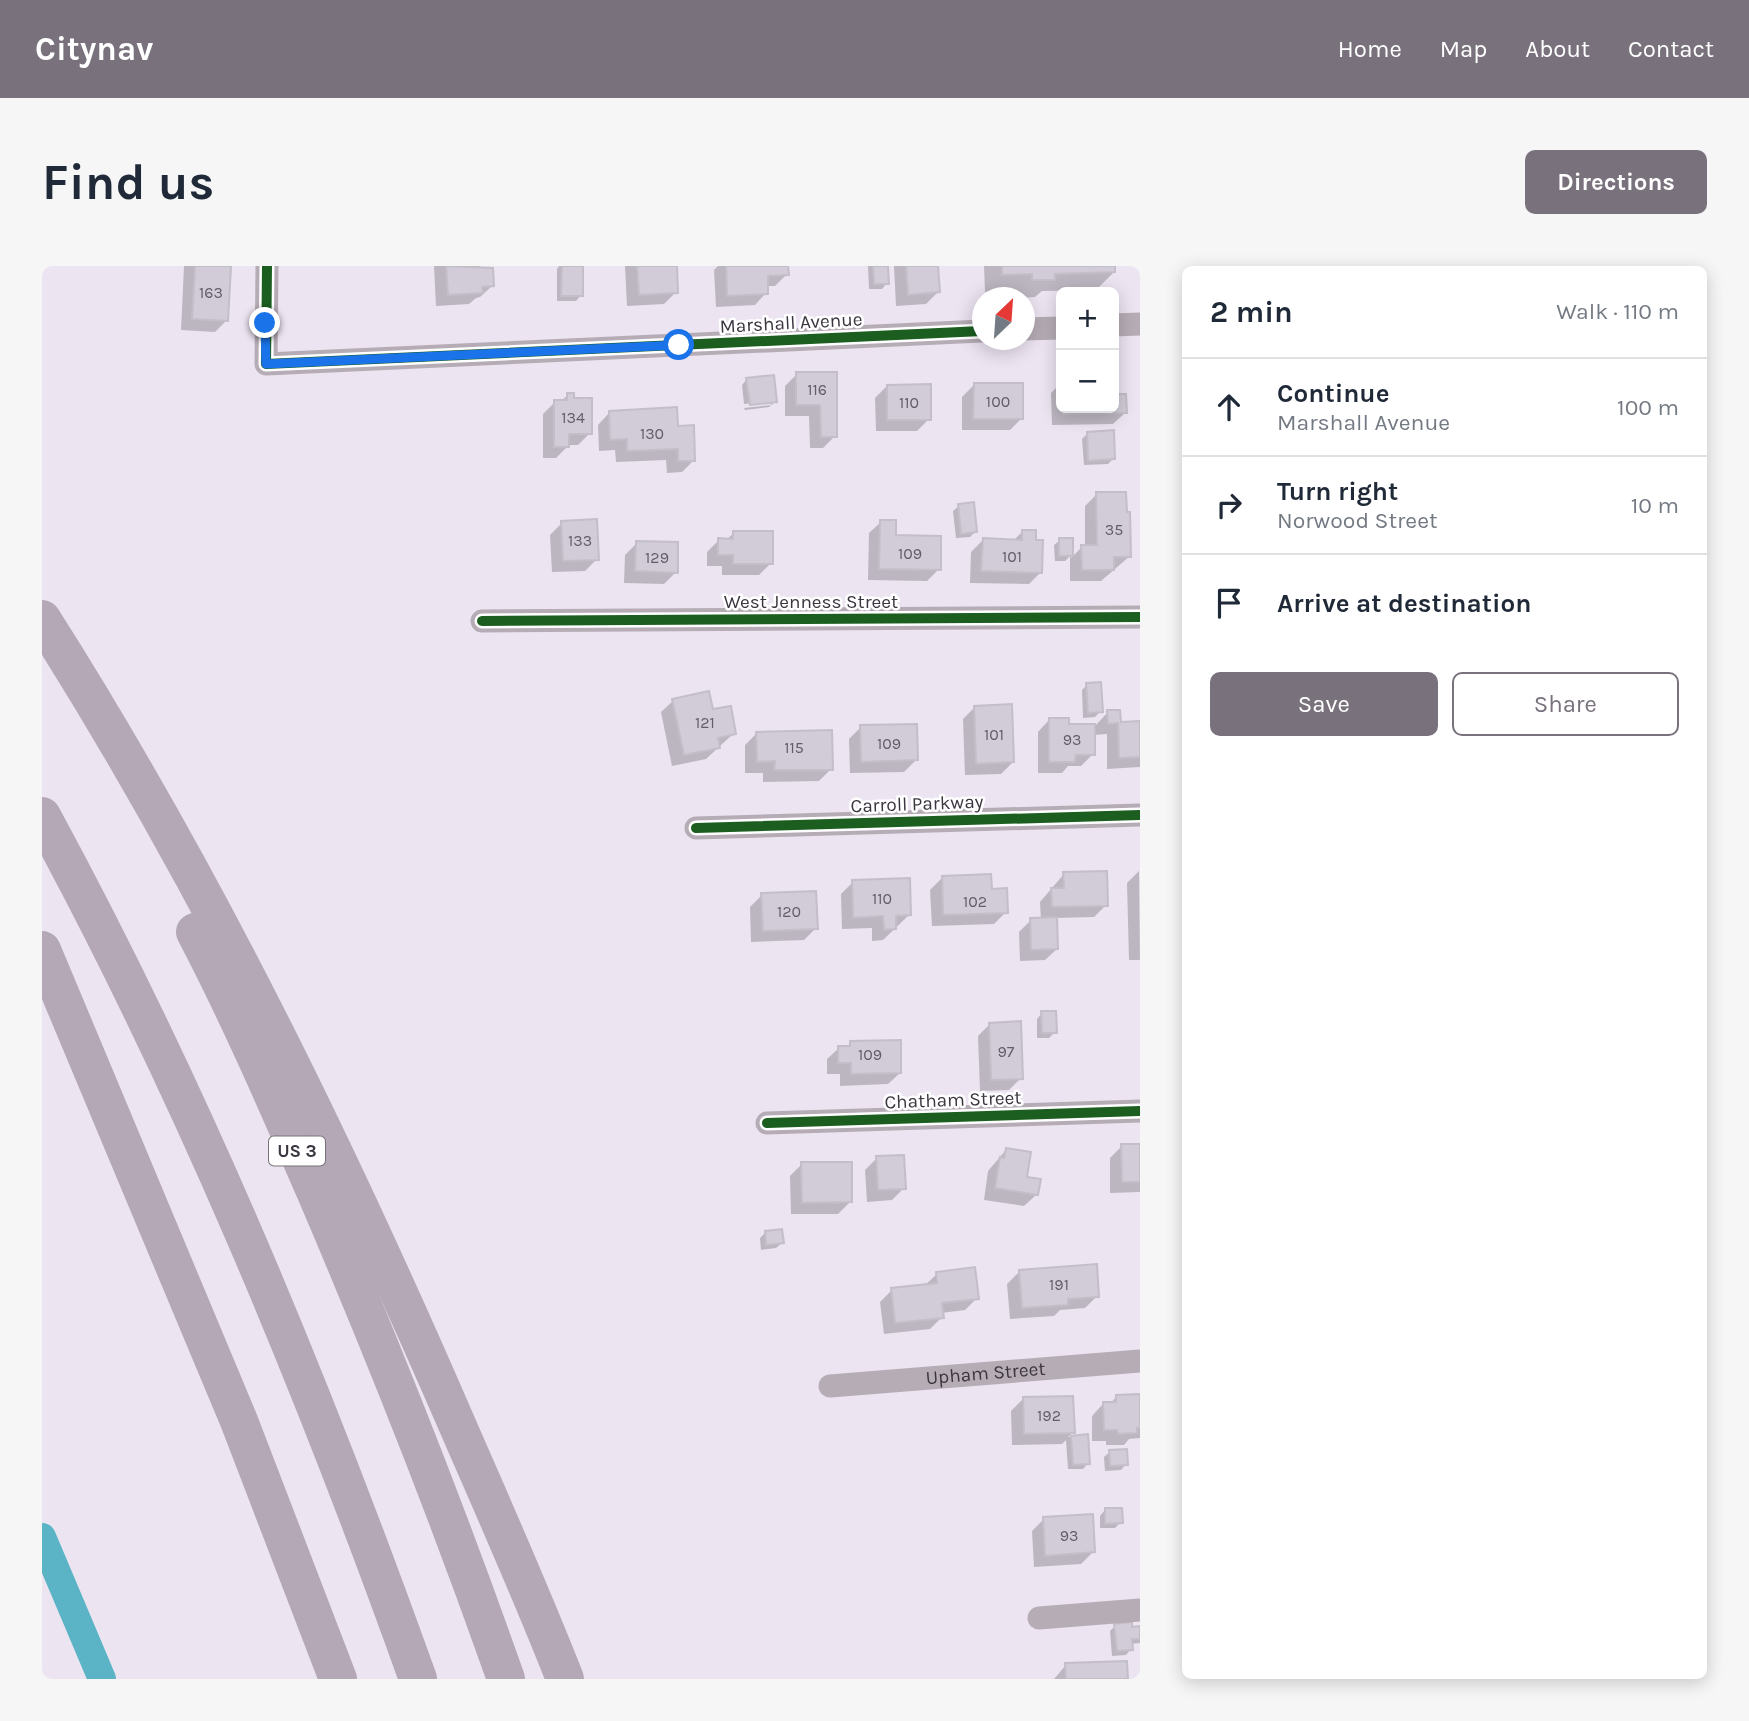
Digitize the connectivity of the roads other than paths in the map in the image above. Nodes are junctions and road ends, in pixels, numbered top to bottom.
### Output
1 (267, 266) edge
2 (1140, 324) edge
3 (1119, 325) edge
4 (1056, 328) edge
5 (1035, 329) edge
6 (972, 331) edge
7 (1140, 617) edge
8 (42, 619) edge
9 (482, 621) dead end
10 (42, 644) edge
11 (1140, 815) edge
12 (42, 816) edge
13 (696, 828) dead end
14 (42, 950) edge
15 (1140, 1111) edge
16 (767, 1123) dead end
17 (1140, 1361) edge
18 (830, 1387) dead end
19 (1140, 1610) edge
20 (1040, 1618) dead end
21 (338, 1679) edge
22 (418, 1679) edge
23 (506, 1679) edge
24 (565, 1679) edge

1 - 6 street, Marshall Avenue
2 - 3 street
4 - 5 street
7 - 9 street, West Jenness Street
8 - 24 highway
10 - 23 highway, US 3
11 - 13 street, Carroll Parkway
12 - 22 highway
14 - 21 highway
15 - 16 street, Chatham Street
17 - 18 street, Upham Street
19 - 20 street

